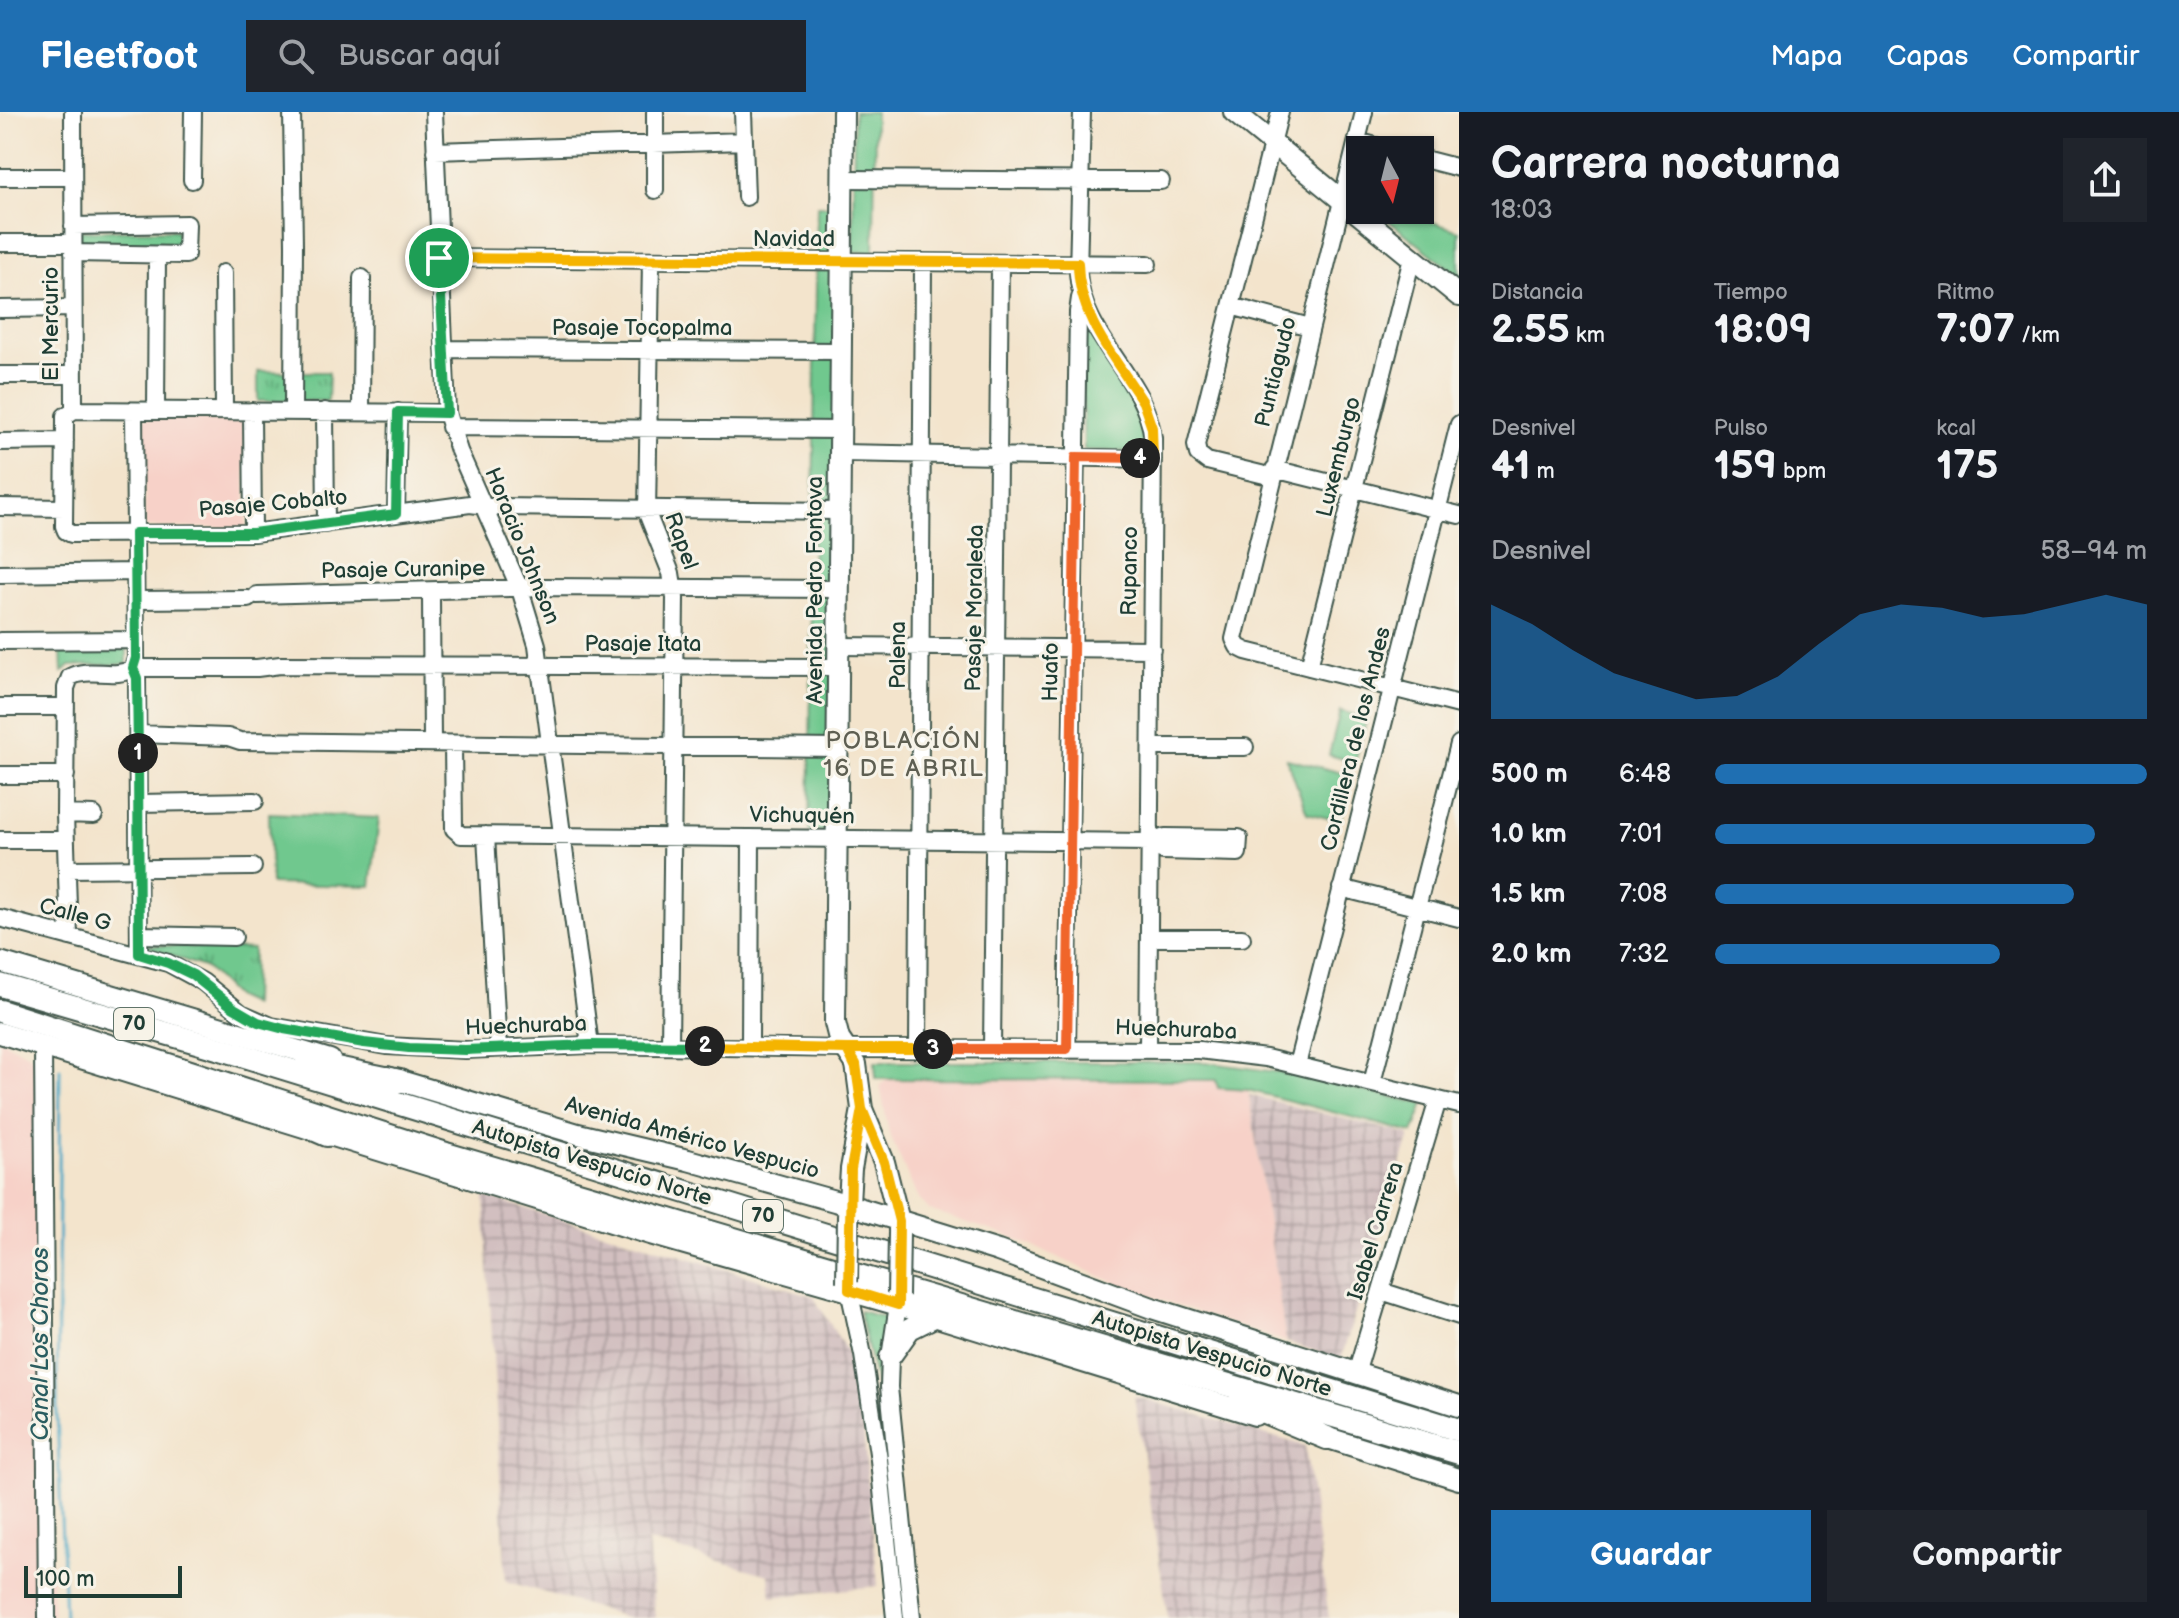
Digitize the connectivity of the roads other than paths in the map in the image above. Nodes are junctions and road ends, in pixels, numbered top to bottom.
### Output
1 (73, 112) edge
2 (193, 112) edge
3 (292, 112) edge
4 (434, 112) edge
5 (655, 112) edge
6 (743, 112) edge
7 (843, 112) edge
8 (1082, 112) edge
9 (1234, 112) edge
10 (1280, 112) edge
11 (1364, 112) edge
12 (1358, 136) edge
13 (744, 141) junction
14 (1272, 143) junction
15 (655, 144) junction
16 (435, 151) junction
17 (1434, 162) edge
18 (1459, 168) edge
19 (0, 177) edge
20 (73, 177) junction
21 (842, 179) junction
22 (192, 180) dead end
23 (1080, 181) junction
24 (1161, 181) dead end
25 (1346, 185) edge
26 (655, 190) dead end
27 (746, 197) dead end
28 (1342, 201) junction
29 (73, 241) junction
30 (0, 243) edge
31 (157, 255) junction
32 (439, 258) junction
33 (1412, 258) junction
34 (651, 260) junction
35 (841, 261) junction
36 (923, 262) junction
37 (1000, 263) junction
38 (1078, 263) junction
39 (1148, 264) dead end
40 (223, 273) dead end
41 (362, 278) dead end
42 (1081, 296) junction
43 (1459, 296) edge
44 (1231, 306) junction
45 (73, 308) junction
46 (0, 309) edge
47 (1310, 327) junction
48 (444, 349) junction
49 (649, 350) junction
50 (841, 351) junction
51 (0, 375) edge
52 (72, 375) junction
53 (74, 410) junction
54 (134, 411) junction
55 (156, 411) junction
56 (224, 411) junction
57 (252, 411) junction
58 (293, 411) junction
59 (325, 411) junction
60 (361, 411) junction
61 (398, 412) junction
62 (449, 420) junction
63 (1459, 424) edge
64 (648, 429) junction
65 (840, 430) junction
66 (65, 441) junction
67 (0, 442) edge
68 (840, 453) junction
69 (922, 454) junction
70 (998, 456) junction
71 (1076, 457) junction
72 (1153, 459) junction
73 (1274, 473) junction
74 (1354, 489) junction
75 (483, 505) junction
76 (0, 507) edge
77 (64, 508) junction
78 (647, 509) junction
79 (1437, 510) junction
80 (839, 511) junction
81 (396, 514) junction
82 (1459, 515) edge
83 (326, 524) junction
84 (66, 531) joint
85 (135, 533) junction
86 (253, 533) junction
87 (135, 572) junction
88 (0, 574) edge
89 (675, 588) junction
90 (520, 589) junction
91 (839, 589) junction
92 (433, 592) junction
93 (136, 600) junction
94 (136, 640) junction
95 (0, 641) edge
96 (838, 646) junction
97 (920, 647) junction
98 (996, 648) junction
99 (1073, 648) junction
100 (1152, 649) junction
101 (431, 665) junction
102 (541, 665) junction
103 (675, 666) junction
104 (838, 667) junction
105 (1309, 667) junction
106 (133, 668) junction
107 (1392, 688) junction
108 (1459, 705) edge
109 (0, 707) edge
110 (66, 707) junction
111 (138, 734) junction
112 (432, 743) junction
113 (453, 744) junction
114 (1459, 744) edge
115 (551, 746) junction
116 (674, 747) junction
117 (1151, 747) junction
118 (1245, 747) dead end
119 (837, 748) junction
120 (0, 775) edge
121 (66, 775) junction
122 (255, 801) dead end
123 (138, 803) junction
124 (65, 814) junction
125 (94, 815) dead end
126 (486, 835) junction
127 (563, 836) junction
128 (673, 837) junction
129 (751, 838) junction
130 (836, 839) junction
131 (0, 840) edge
132 (66, 840) junction
133 (919, 840) junction
134 (994, 840) junction
135 (1070, 841) junction
136 (1150, 842) junction
137 (138, 867) junction
138 (253, 867) dead end
139 (67, 869) junction
140 (1341, 888) junction
141 (1417, 907) junction
142 (0, 918) edge
143 (1459, 918) edge
144 (139, 935) junction
145 (69, 937) junction
146 (234, 937) dead end
147 (1149, 938) junction
148 (1242, 938) dead end
149 (139, 954) junction
150 (0, 962) edge
151 (0, 985) edge
152 (0, 1011) edge
153 (0, 1033) edge
154 (590, 1045) junction
155 (43, 1046) junction
156 (670, 1046) junction
157 (750, 1046) junction
158 (498, 1049) junction
159 (847, 1049) junction
160 (918, 1049) junction
161 (992, 1049) junction
162 (1067, 1049) junction
163 (1148, 1049) junction
164 (238, 1054) junction
165 (144, 1056) junction
166 (1297, 1065) junction
167 (400, 1081) junction
168 (1372, 1083) junction
169 (1438, 1100) junction
170 (1459, 1104) edge
171 (862, 1109) junction
172 (327, 1135) junction
173 (851, 1169) junction
174 (810, 1194) junction
175 (849, 1211) junction
176 (899, 1227) junction
177 (848, 1286) junction
178 (1381, 1291) junction
179 (898, 1301) junction
180 (1459, 1314) edge
181 (934, 1317) junction
182 (890, 1357) junction
183 (1131, 1358) junction
184 (1356, 1374) junction
185 (1459, 1406) edge
186 (1459, 1430) edge
187 (1327, 1438) junction
188 (1459, 1453) edge
189 (1459, 1479) edge
190 (47, 1618) edge
191 (895, 1618) edge
192 (912, 1618) edge

1 - 20 street, El Mercurio
2 - 22 street
3 - 58 street
4 - 16 street, Horacio Johnson
5 - 15 street
6 - 13 street
7 - 21 main road, Avenida Pedro Fontova
8 - 23 street, Rupanco
9 - 14 main road
10 - 14 street
11 - 12 street, Puntiagudo
13 - 15 street
13 - 27 street
14 - 28 main road
14 - 44 street
15 - 16 street
15 - 26 street
16 - 32 street, Horacio Johnson
17 - 18 street
19 - 20 street
20 - 29 street, El Mercurio
21 - 23 street
21 - 35 main road, Avenida Pedro Fontova
23 - 24 street
23 - 38 street, Rupanco
25 - 28 street, Puntiagudo
28 - 33 main road
28 - 47 street, Puntiagudo
29 - 30 street
29 - 31 street
29 - 31 street
29 - 45 street, El Mercurio
31 - 55 street
32 - 34 street, Navidad
32 - 48 street, Horacio Johnson
33 - 43 main road
33 - 74 street, Luxemburgo
34 - 35 street, Navidad
34 - 49 street, Rapel
35 - 36 street, Navidad
35 - 50 main road, Avenida Pedro Fontova
36 - 37 street, Navidad
36 - 69 street, Palena
37 - 38 street, Navidad
37 - 70 street, Pasaje Moraleda
38 - 39 street, Navidad
38 - 42 street, Rupanco
40 - 56 street
41 - 60 street
42 - 71 street, Huafo
42 - 72 street, Rupanco
44 - 47 street
44 - 73 street
45 - 46 street
45 - 52 street, El Mercurio
47 - 73 street, Puntiagudo
48 - 49 street, Pasaje Tocopalma
48 - 62 street, Horacio Johnson
49 - 50 street, Pasaje Tocopalma
49 - 64 street, Rapel
50 - 65 main road, Avenida Pedro Fontova
51 - 52 street
52 - 53 street, El Mercurio
53 - 54 street
53 - 66 street, El Mercurio
54 - 55 street
54 - 85 street
55 - 56 street
56 - 57 street
57 - 58 street
57 - 86 street
58 - 59 street
59 - 60 street
59 - 83 street
60 - 61 street
61 - 62 street
61 - 81 street
62 - 64 street
62 - 75 street, Horacio Johnson
63 - 79 street, Cordillera de los Andes
64 - 65 street
64 - 78 street, Rapel
65 - 68 main road, Avenida Pedro Fontova
66 - 67 street
66 - 77 street, El Mercurio
68 - 69 street
68 - 80 main road, Avenida Pedro Fontova
69 - 70 street
69 - 97 street, Palena
70 - 71 street
70 - 98 street, Pasaje Moraleda
71 - 72 street
71 - 99 street, Huafo
72 - 100 street, Rupanco
73 - 74 street
73 - 105 street, Puntiagudo
74 - 79 street
74 - 105 street, Luxemburgo
75 - 78 street, Pasaje Cobalto
75 - 81 street, Pasaje Cobalto
75 - 90 street, Horacio Johnson
76 - 77 street
77 - 84 street, El Mercurio
78 - 80 street, Pasaje Cobalto
78 - 89 street, Rapel
79 - 82 street
79 - 107 street, Cordillera de los Andes
80 - 91 main road, Avenida Pedro Fontova
81 - 83 street, Pasaje Cobalto
83 - 86 street, Pasaje Cobalto
84 - 85 street, Pasaje Cobalto
85 - 86 street, Pasaje Cobalto
85 - 87 street
87 - 88 street
87 - 93 street
89 - 90 street, Pasaje Curanipe
89 - 91 street, Pasaje Curanipe
89 - 103 street, Rapel
90 - 92 street, Pasaje Curanipe
90 - 102 street, Horacio Johnson
91 - 96 main road, Avenida Pedro Fontova
92 - 93 street, Pasaje Curanipe
92 - 101 street
93 - 94 street
94 - 95 street
94 - 106 street
96 - 97 street
96 - 104 main road, Avenida Pedro Fontova
97 - 98 street
97 - 133 street, Palena
98 - 99 street
98 - 134 street, Pasaje Moraleda
99 - 100 street
99 - 135 street, Huafo
100 - 117 street, Rupanco
101 - 102 street, Pasaje Itata
101 - 106 street, Pasaje Itata
101 - 112 street
102 - 103 street, Pasaje Itata
102 - 115 street, Horacio Johnson
103 - 104 street, Pasaje Itata
103 - 116 street, Rapel
104 - 119 main road, Avenida Pedro Fontova
105 - 107 street
106 - 110 street
106 - 111 street
107 - 108 street
107 - 140 street, Cordillera de los Andes
109 - 110 street
110 - 121 street
111 - 112 street
111 - 123 street
112 - 113 street
113 - 115 street
113 - 126 street, Vichuquén
114 - 141 street
115 - 116 street
115 - 127 street, Horacio Johnson
116 - 119 street
116 - 128 street, Rapel
117 - 118 street
117 - 136 street, Rupanco
119 - 130 main road, Avenida Pedro Fontova
120 - 121 street
121 - 124 street
122 - 123 street
123 - 137 street
124 - 125 street
124 - 132 street
126 - 127 street, Vichuquén
126 - 158 street
127 - 128 street, Vichuquén
127 - 154 street, Horacio Johnson
128 - 129 street, Vichuquén
128 - 156 street, Rapel
129 - 130 street, Vichuquén
129 - 157 street
130 - 133 street, Vichuquén
130 - 159 main road, Avenida Pedro Fontova
131 - 132 street
132 - 139 street
133 - 134 street, Vichuquén
133 - 160 street, Palena
134 - 135 street, Vichuquén
134 - 161 street, Pasaje Moraleda
135 - 136 street, Vichuquén
135 - 162 street, Huafo
136 - 147 street, Rupanco
137 - 138 street
137 - 139 street
137 - 144 street
139 - 145 street
140 - 141 street
140 - 166 street, Cordillera de los Andes
141 - 143 street
141 - 168 street
142 - 145 street, Calle G
144 - 146 street
144 - 149 street
145 - 149 street, Calle G
147 - 148 street
147 - 163 street, Rupanco
149 - 158 street, Huechuraba
150 - 167 main road, Avenida Américo Vespucio
151 - 164 highway, Autopista Vespucio Norte / 70
152 - 165 highway, Autopista Vespucio Norte / 70
153 - 155 main road
154 - 156 street, Huechuraba
154 - 158 street, Huechuraba
155 - 172 main road
155 - 190 street
156 - 157 street, Huechuraba
157 - 159 street, Huechuraba
159 - 160 street, Huechuraba
159 - 171 main road, Avenida Pedro Fontova
160 - 161 street, Huechuraba
161 - 162 street, Huechuraba
162 - 163 street, Huechuraba
163 - 166 street, Huechuraba
164 - 167 highway
164 - 186 highway, Autopista Vespucio Norte / 70
165 - 172 highway
165 - 183 highway, Autopista Vespucio Norte / 70
166 - 168 street, Huechuraba
167 - 174 main road, Avenida Américo Vespucio
168 - 169 street, Huechuraba
169 - 170 street, Huechuraba
169 - 178 street, Isabel Carrera
171 - 173 main road, Avenida Pedro Fontova
171 - 176 main road, Avenida Pedro Fontova
172 - 177 main road
173 - 174 main road
173 - 175 main road, Avenida Pedro Fontova
174 - 175 main road, Avenida Américo Vespucio
175 - 176 main road, Avenida Américo Vespucio
175 - 177 main road, Avenida Pedro Fontova, bridge
176 - 179 main road, Avenida Pedro Fontova, bridge
176 - 184 main road, Avenida Américo Vespucio
177 - 179 main road
177 - 191 street, Avenida Pedro Fontova
178 - 180 street
178 - 184 street, Isabel Carrera
179 - 181 main road
179 - 182 street, Avenida Pedro Fontova
181 - 182 main road
181 - 187 main road
182 - 192 street, Avenida Pedro Fontova
183 - 187 highway
183 - 188 highway, Autopista Vespucio Norte / 70
184 - 185 main road, Avenida Américo Vespucio
187 - 189 main road

